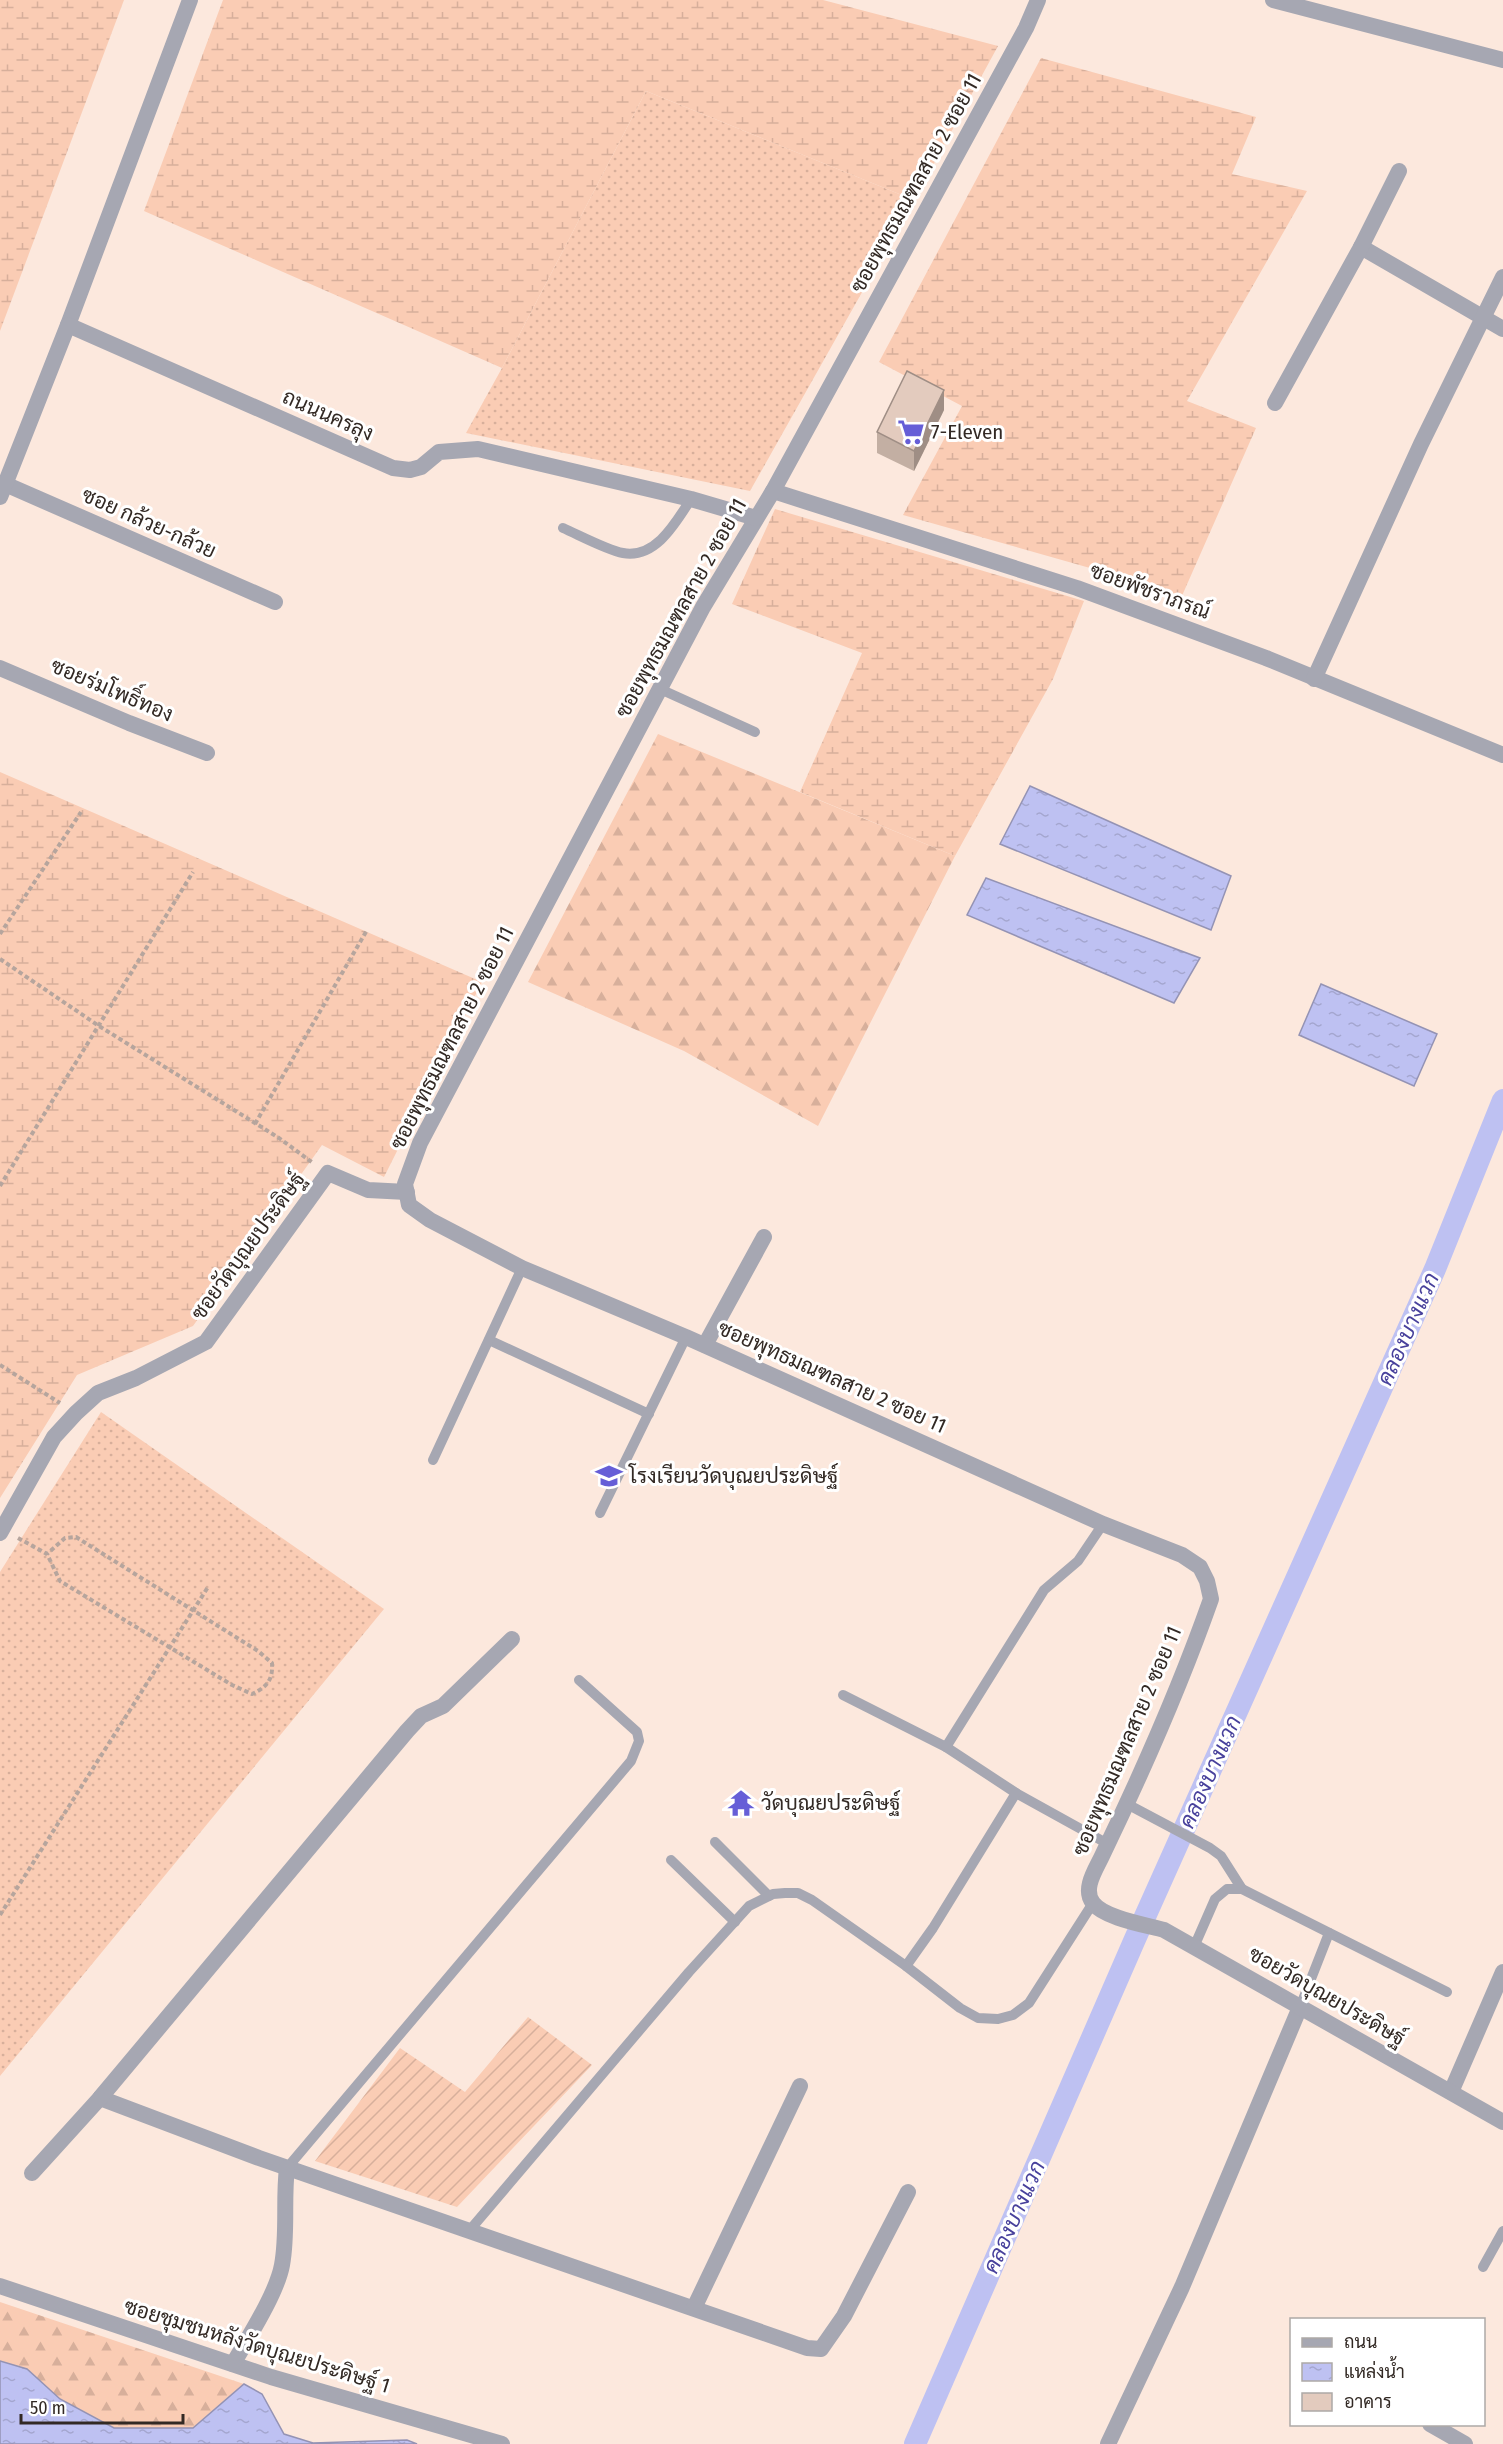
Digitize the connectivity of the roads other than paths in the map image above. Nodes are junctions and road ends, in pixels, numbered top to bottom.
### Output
1 (190, 0) edge
2 (1038, 0) edge
3 (1273, 0) edge
4 (1503, 60) edge
5 (1399, 171) dead end
6 (1361, 247) junction
7 (1503, 277) edge
8 (1483, 318) junction
9 (68, 325) junction
10 (1503, 329) edge
11 (1275, 403) dead end
12 (2, 491) edge
13 (773, 491) junction
14 (691, 499) junction
15 (756, 518) junction
16 (563, 528) dead end
17 (275, 602) dead end
18 (0, 668) edge
19 (1314, 679) junction
20 (660, 689) junction
21 (755, 732) dead end
22 (207, 753) dead end
23 (1503, 755) edge
24 (407, 1192) junction
25 (764, 1237) dead end
26 (522, 1268) junction
27 (686, 1337) junction
28 (489, 1340) junction
29 (705, 1346) junction
30 (649, 1414) junction
31 (433, 1460) dead end
32 (600, 1513) dead end
33 (1104, 1524) junction
34 (1, 1531) edge
35 (512, 1639) dead end
36 (579, 1680) dead end
37 (843, 1695) dead end
38 (946, 1747) junction
39 (1016, 1793) junction
40 (1127, 1804) junction
41 (715, 1842) dead end
42 (1108, 1844) junction
43 (671, 1860) dead end
44 (1242, 1889) junction
45 (769, 1896) junction
46 (1093, 1903) junction
47 (735, 1922) junction
48 (1329, 1933) junction
49 (1194, 1947) junction
50 (906, 1966) junction
51 (1503, 1972) edge
52 (1447, 1992) dead end
53 (1300, 2007) junction
54 (800, 2086) dead end
55 (1451, 2092) junction
56 (100, 2098) junction
57 (1503, 2122) edge
58 (287, 2168) junction
59 (32, 2173) dead end
60 (908, 2192) dead end
61 (469, 2231) junction
62 (1503, 2231) edge
63 (1483, 2267) dead end
64 (0, 2286) edge
65 (694, 2308) junction
66 (234, 2364) junction
67 (1434, 2426) edge
68 (502, 2444) edge
69 (1108, 2444) edge
70 (1465, 2444) edge

1 - 9 street
2 - 13 street, ซอยพุทธมณฑลสาย 2 ซอย 11
3 - 4 street
5 - 6 street
6 - 8 street
6 - 11 street
7 - 8 street
8 - 10 street
8 - 19 street
9 - 12 street
9 - 14 street, ถนนนครลุง
12 - 17 street, ซอย กล้วย-กล้วย
13 - 15 street, ซอยพุทธมณฑลสาย 2 ซอย 11
13 - 19 street, ซอยพัชราภรณ์
14 - 15 street, ถนนนครลุง
14 - 16 lane
15 - 20 street, ซอยพุทธมณฑลสาย 2 ซอย 11
18 - 22 street, ซอยร่มโพธิ์ทอง
19 - 23 street, ซอยพัชราภรณ์
20 - 21 lane
20 - 24 street, ซอยพุทธมณฑลสาย 2 ซอย 11
24 - 26 street, ซอยพุทธมณฑลสาย 2 ซอย 11
24 - 34 street, ซอยวัดบุณยประดิษฐ์
25 - 29 street
26 - 27 street, ซอยพุทธมณฑลสาย 2 ซอย 11
26 - 28 lane
27 - 29 street, ซอยพุทธมณฑลสาย 2 ซอย 11
27 - 30 lane
28 - 30 lane
28 - 31 lane
29 - 33 street, ซอยพุทธมณฑลสาย 2 ซอย 11
30 - 32 lane
33 - 38 lane
33 - 40 street, ซอยพุทธมณฑลสาย 2 ซอย 11
35 - 56 street
36 - 58 lane
37 - 38 lane
38 - 39 lane
39 - 42 lane
39 - 50 lane
40 - 42 street, ซอยพุทธมณฑลสาย 2 ซอย 11
40 - 44 lane
41 - 45 lane
42 - 46 street, ซอยพุทธมณฑลสาย 2 ซอย 11
43 - 47 lane
44 - 48 lane
44 - 49 lane
45 - 47 lane
45 - 50 lane
46 - 49 street, ซอยวัดบุณยประดิษฐ์
46 - 50 lane
47 - 61 lane
48 - 52 lane
48 - 53 lane
49 - 53 street, ซอยวัดบุณยประดิษฐ์
51 - 55 street
53 - 55 street, ซอยวัดบุณยประดิษฐ์
53 - 69 street
54 - 65 street
55 - 57 street, ซอยวัดบุณยประดิษฐ์
56 - 58 street
56 - 59 street
58 - 61 street
58 - 66 street
60 - 65 street
61 - 65 street
62 - 63 lane
64 - 66 street, ซอยชุมชนหลังวัดบุณยประดิษฐ์ 1
66 - 68 street, ซอยชุมชนหลังวัดบุณยประดิษฐ์ 1
67 - 70 street

